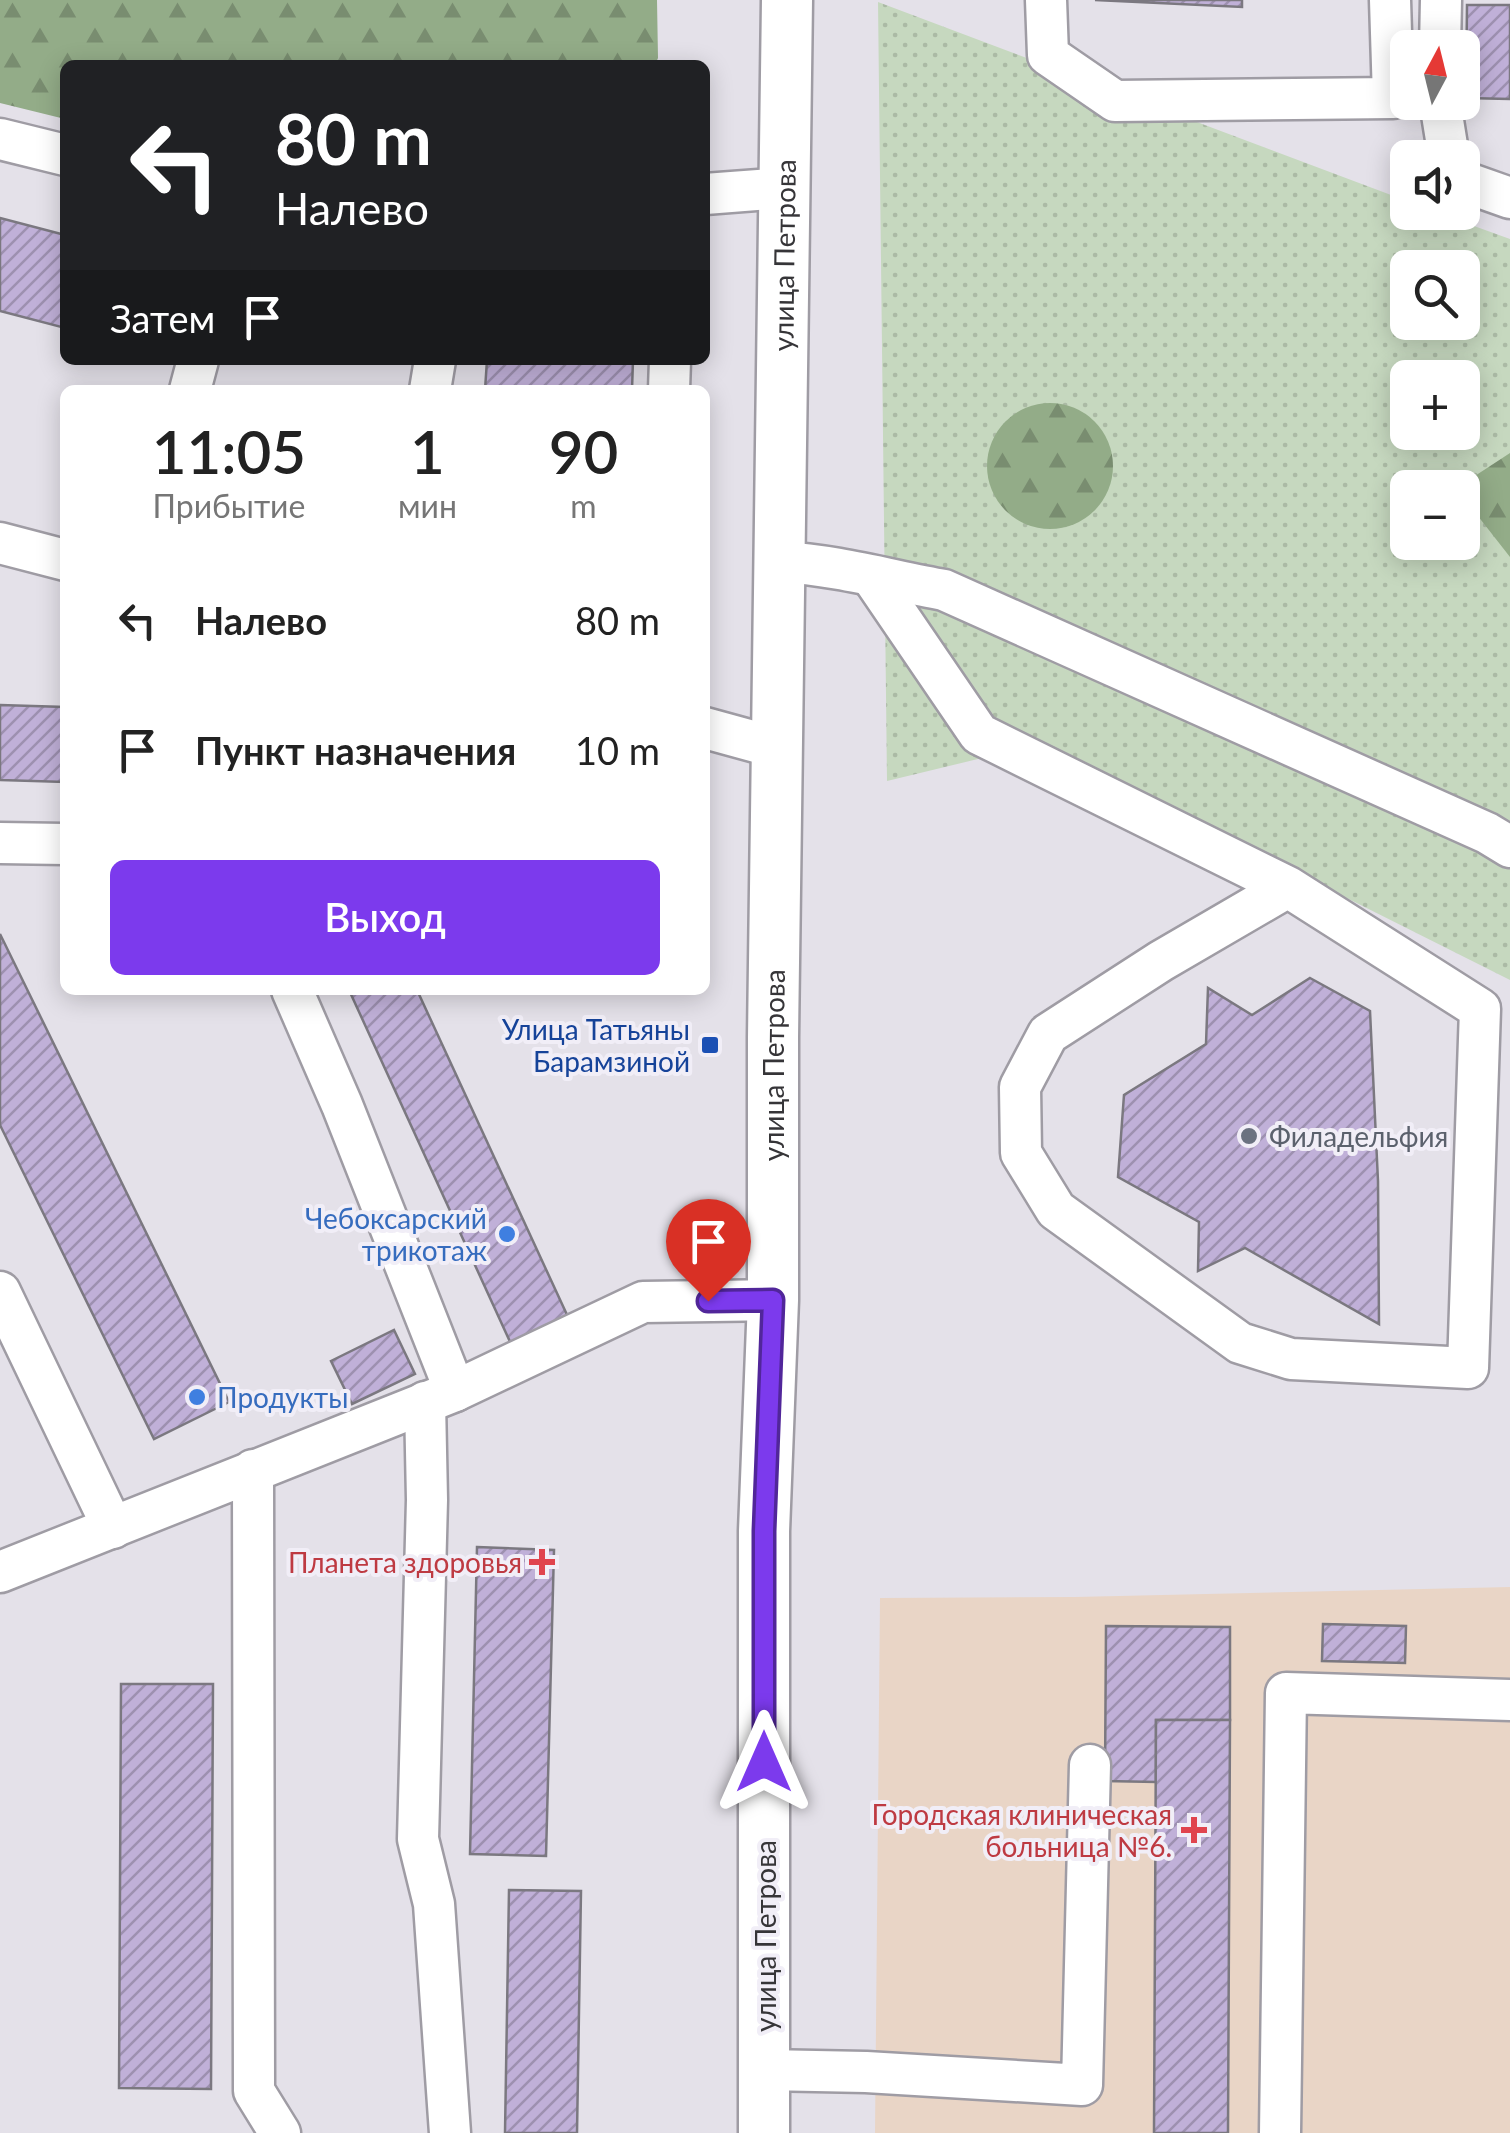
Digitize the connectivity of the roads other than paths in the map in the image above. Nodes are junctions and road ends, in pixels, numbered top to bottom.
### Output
1 (786, 0) edge
2 (1046, 0) edge
3 (1390, 0) edge
4 (1441, 0) edge
5 (1440, 30) edge
6 (0, 139) edge
7 (60, 154) edge
8 (1480, 187) edge
9 (784, 188) junction
10 (710, 194) edge
11 (1510, 198) edge
12 (0, 543) edge
13 (60, 559) edge
14 (780, 562) junction
15 (872, 577) junction
16 (710, 729) edge
17 (778, 748) junction
18 (0, 844) edge
19 (60, 844) edge
20 (1510, 847) edge
21 (1288, 887) junction
22 (294, 995) edge
23 (0, 1292) edge
24 (773, 1300) junction
25 (440, 1396) junction
26 (252, 1470) junction
27 (113, 1528) junction
28 (0, 1572) edge
29 (1510, 1700) edge
30 (1090, 1765) dead end
31 (765, 2070) junction
32 (280, 2133) edge
33 (450, 2133) edge
34 (764, 2133) edge
35 (1280, 2133) edge

1 - 9 main road, улица Петрова
2 - 3 street
4 - 5 street
6 - 7 street
8 - 11 street
9 - 10 street
9 - 14 main road, улица Петрова
12 - 13 street
14 - 15 street
14 - 17 main road, улица Петрова
15 - 20 street
15 - 21 street
16 - 17 street
17 - 24 main road, улица Петрова
18 - 19 street
21 - 21 street
22 - 25 street
23 - 27 street
24 - 25 street
24 - 31 main road, улица Петрова
25 - 26 street
25 - 33 street
26 - 27 street
26 - 32 street
27 - 28 street
29 - 35 street
30 - 31 street
31 - 34 main road, улица Петрова

